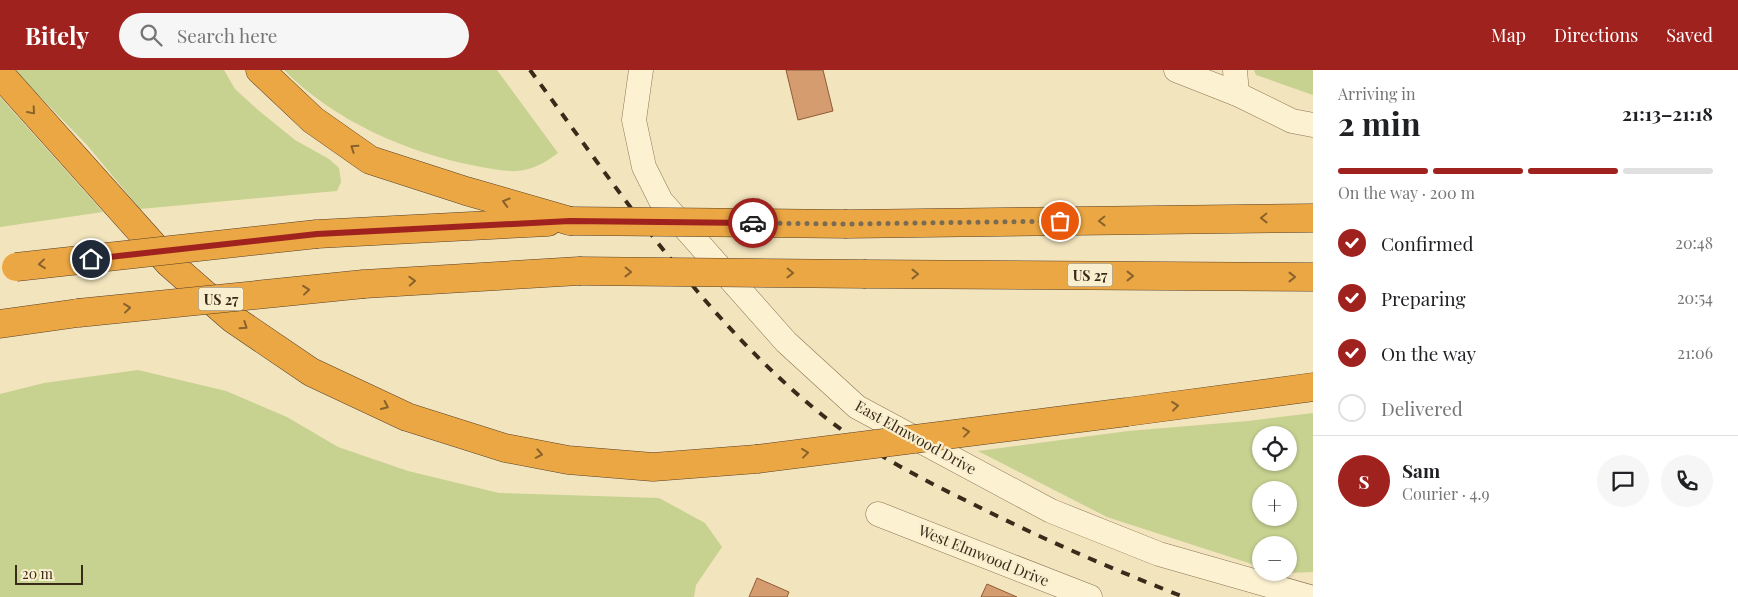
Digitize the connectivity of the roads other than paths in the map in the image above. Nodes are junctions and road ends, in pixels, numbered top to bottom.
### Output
1 (641, 70) edge
2 (1176, 70) edge
3 (1235, 70) edge
4 (263, 73) edge
5 (0, 74) edge
6 (1237, 94) junction
7 (1313, 125) edge
8 (1313, 218) edge
9 (570, 221) junction
10 (8, 268) edge
11 (1313, 277) edge
12 (0, 324) edge
13 (1313, 387) edge
14 (878, 514) dead end
15 (1308, 593) edge
16 (1090, 597) edge

1 - 15 street, East Elmwood Drive
2 - 6 street
3 - 6 street
9 -> 4 highway
5 -> 13 highway, bridge
6 - 7 street
8 -> 9 highway, bridge
9 -> 10 highway, bridge
12 -> 11 highway, US 27, bridge
14 - 16 street, West Elmwood Drive

